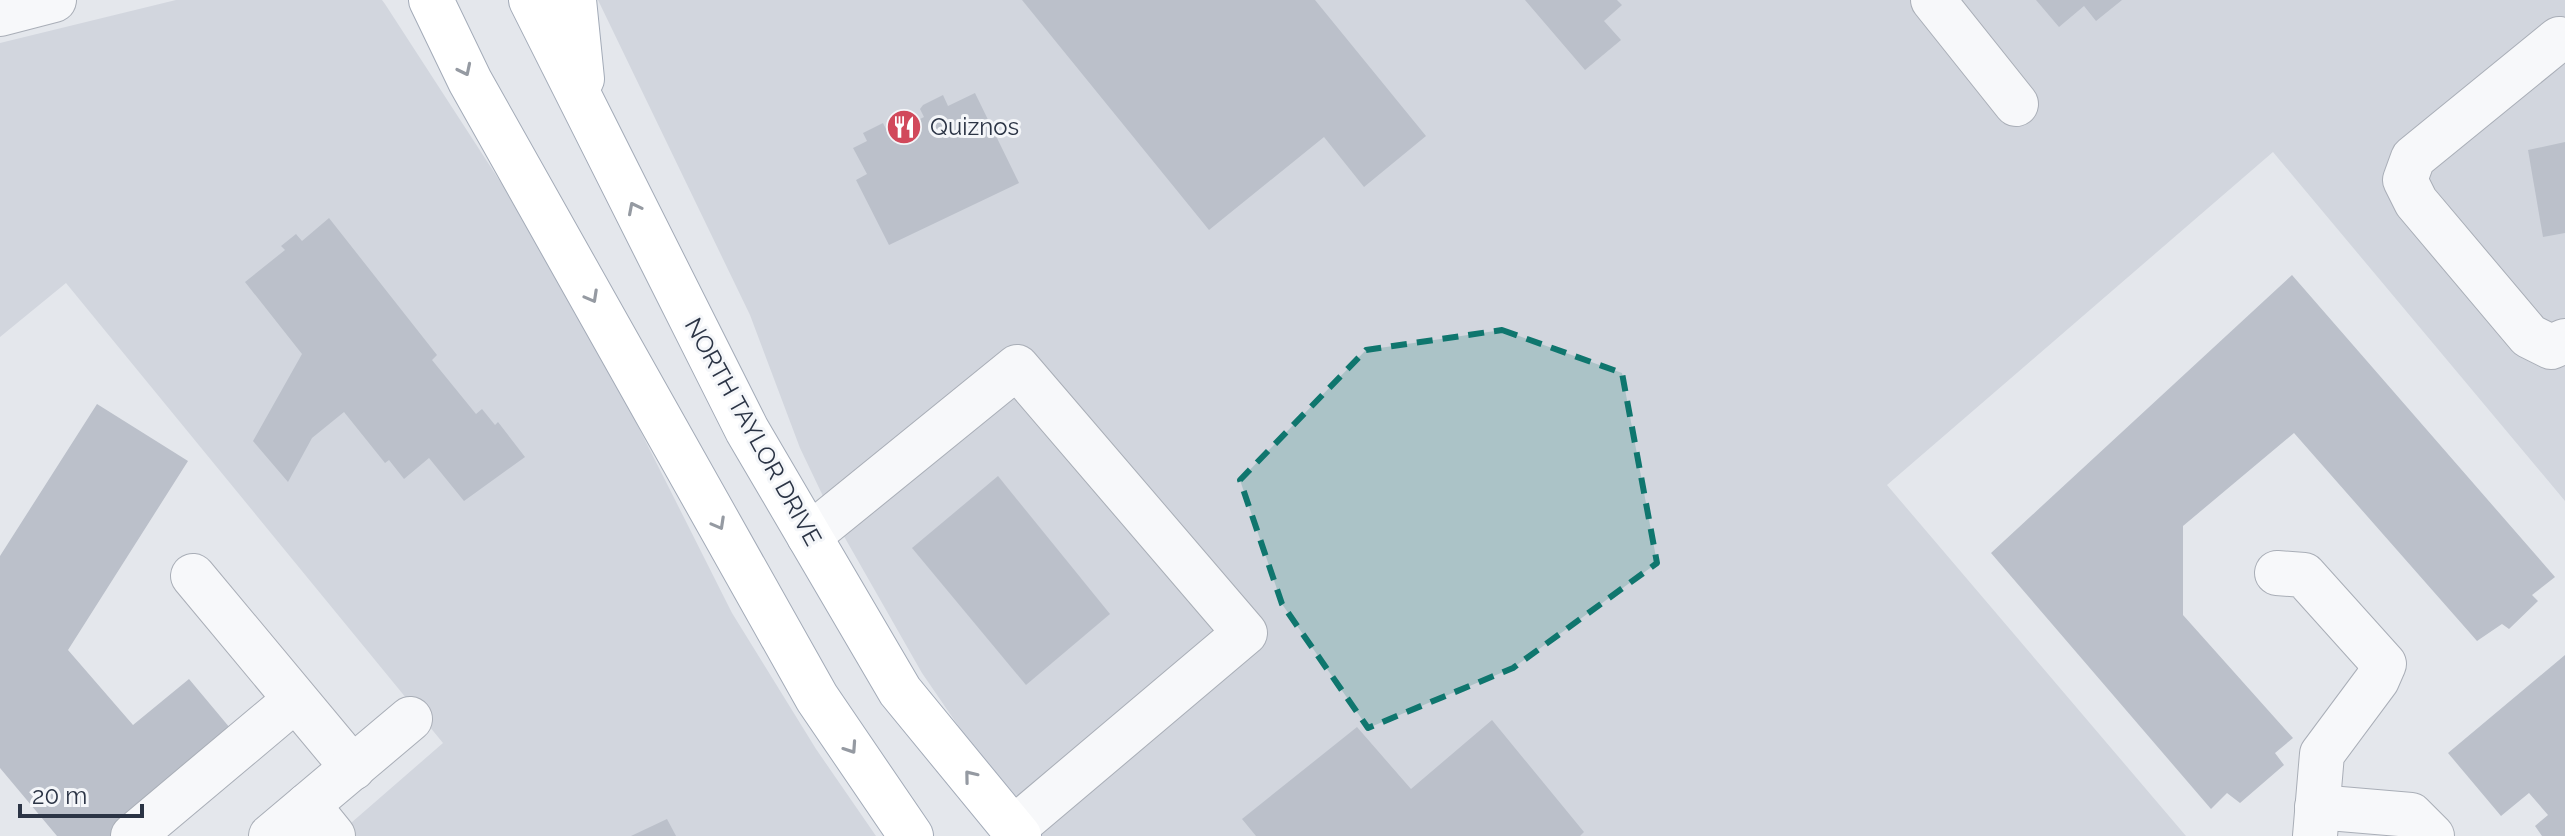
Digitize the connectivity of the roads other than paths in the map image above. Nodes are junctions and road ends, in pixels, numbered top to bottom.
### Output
1 (54, 0) edge
2 (431, 0) edge
3 (531, 0) edge
4 (574, 0) edge
5 (1933, 0) edge
6 (0, 14) edge
7 (2559, 39) dead end
8 (2016, 104) dead end
9 (598, 135) junction
10 (2565, 341) edge
11 (809, 536) junction
12 (2277, 573) dead end
13 (193, 576) dead end
14 (295, 700) junction
15 (410, 719) dead end
16 (353, 768) junction
17 (320, 821) edge
18 (2316, 821) edge
19 (1016, 832) edge
20 (133, 836) edge
21 (271, 836) edge
22 (911, 836) edge
23 (2432, 836) edge

1 - 6 street
2 -> 22 main road
3 - 9 main road, NORTH TAYLOR DRIVE
4 - 9 main road
5 - 8 street
7 - 10 street
11 -> 9 main road, NORTH TAYLOR DRIVE
19 -> 11 main road, NORTH TAYLOR DRIVE
11 - 19 street
12 - 18 street
13 - 14 street
14 - 16 street
14 - 20 street
15 - 16 street
16 - 17 street
17 - 21 street
18 - 23 street

